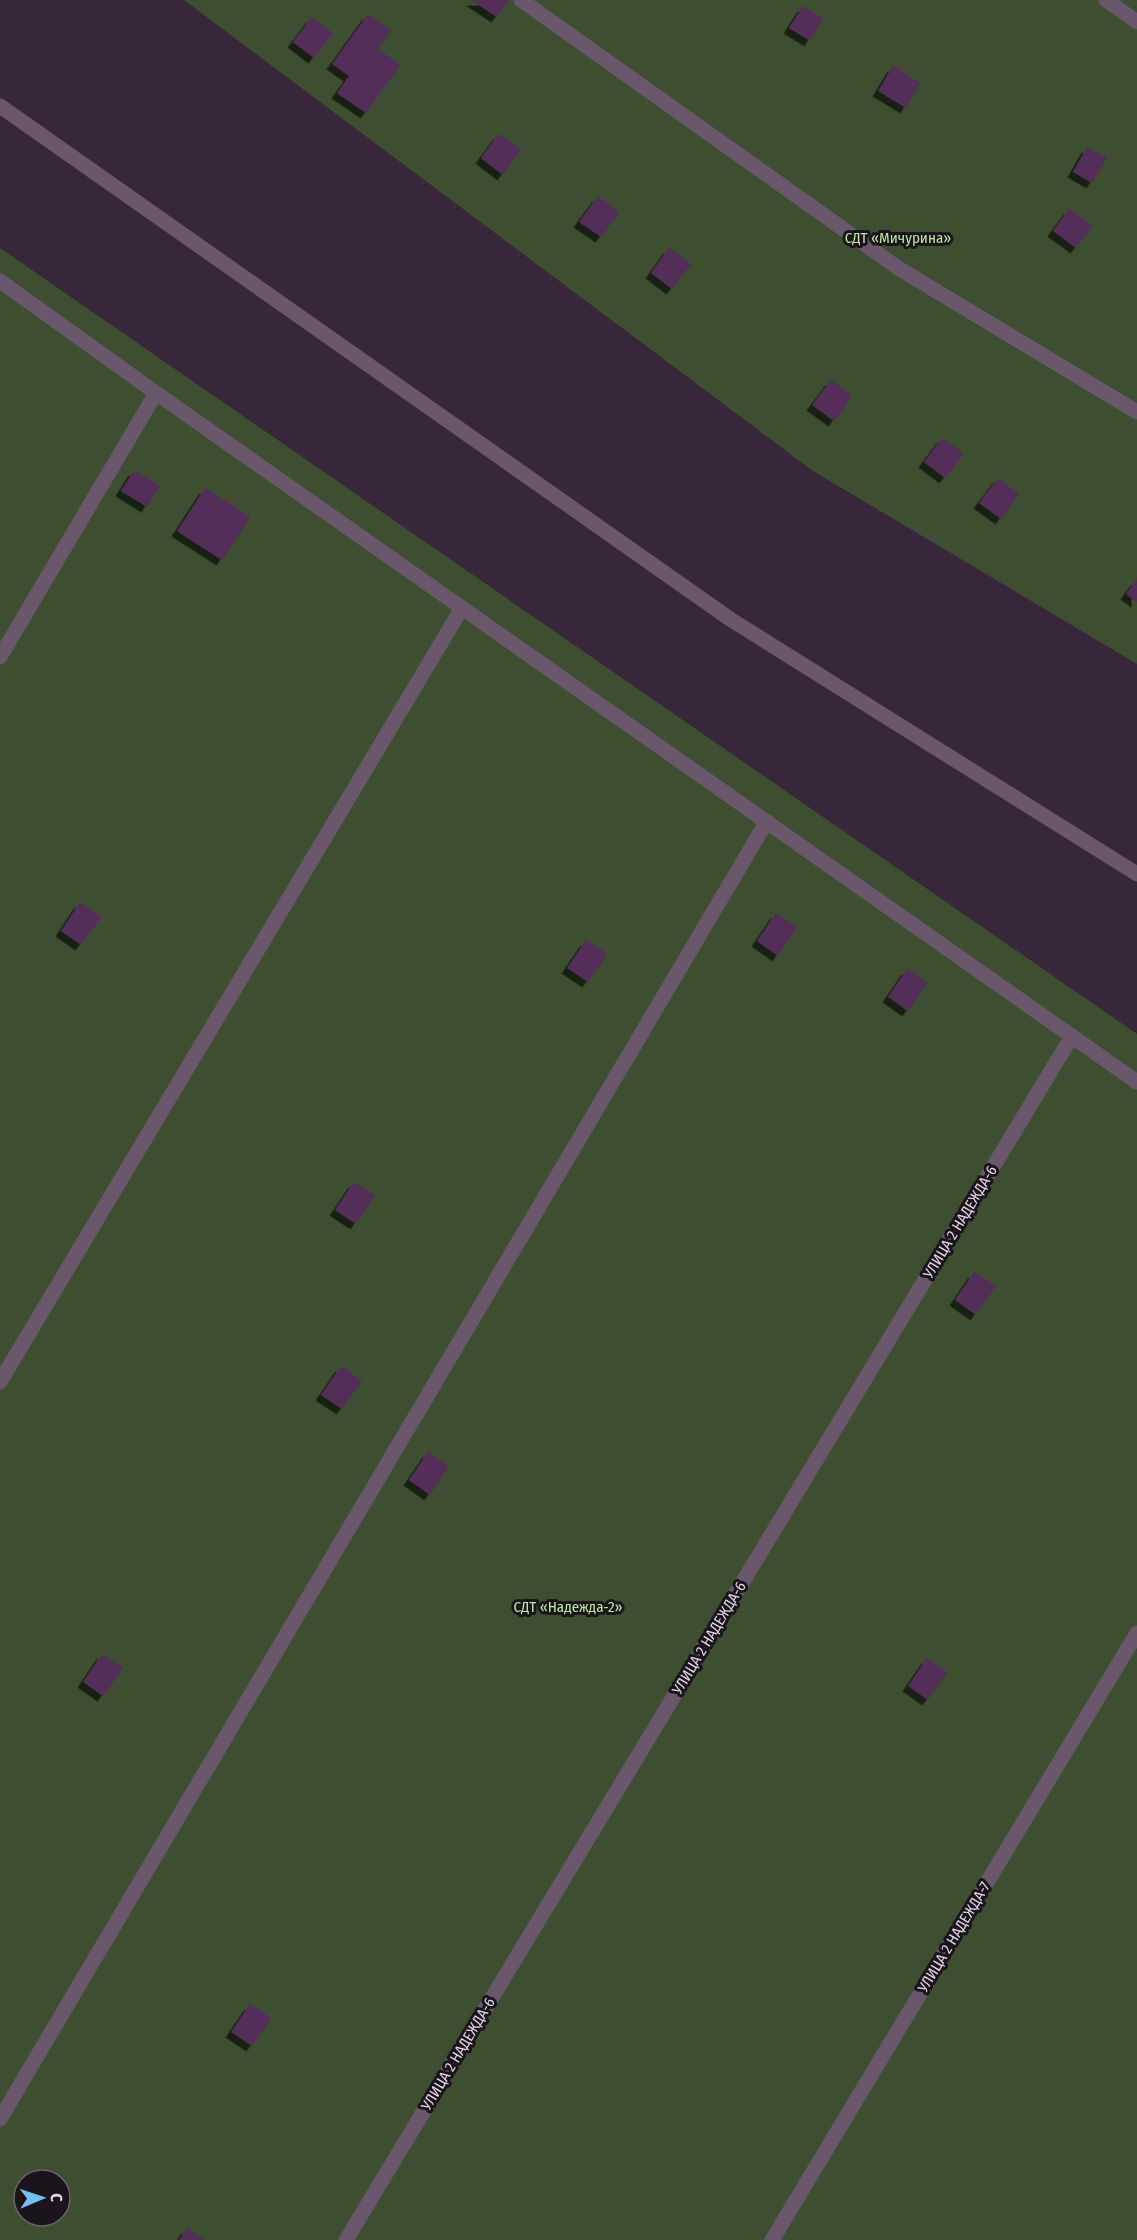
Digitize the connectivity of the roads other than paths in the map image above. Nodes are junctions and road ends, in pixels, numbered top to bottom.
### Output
1 (521, 0) edge
2 (1106, 0) edge
3 (1137, 22) edge
4 (0, 106) edge
5 (0, 281) edge
6 (156, 393) junction
7 (1137, 412) edge
8 (462, 608) junction
9 (0, 657) edge
10 (766, 822) junction
11 (1137, 874) edge
12 (1072, 1036) junction
13 (1137, 1082) edge
14 (0, 1382) edge
15 (1137, 1634) edge
16 (0, 2119) edge
17 (346, 2240) edge
18 (772, 2240) edge

1 - 7 street
2 - 3 street
4 - 11 street
5 - 6 street
6 - 8 street
6 - 9 street
8 - 10 street
8 - 14 street
10 - 12 street
10 - 16 street
12 - 13 street
12 - 17 street, УЛИЦА 2 НАДЕЖДА-6
15 - 18 street, УЛИЦА 2 НАДЕЖДА-7

